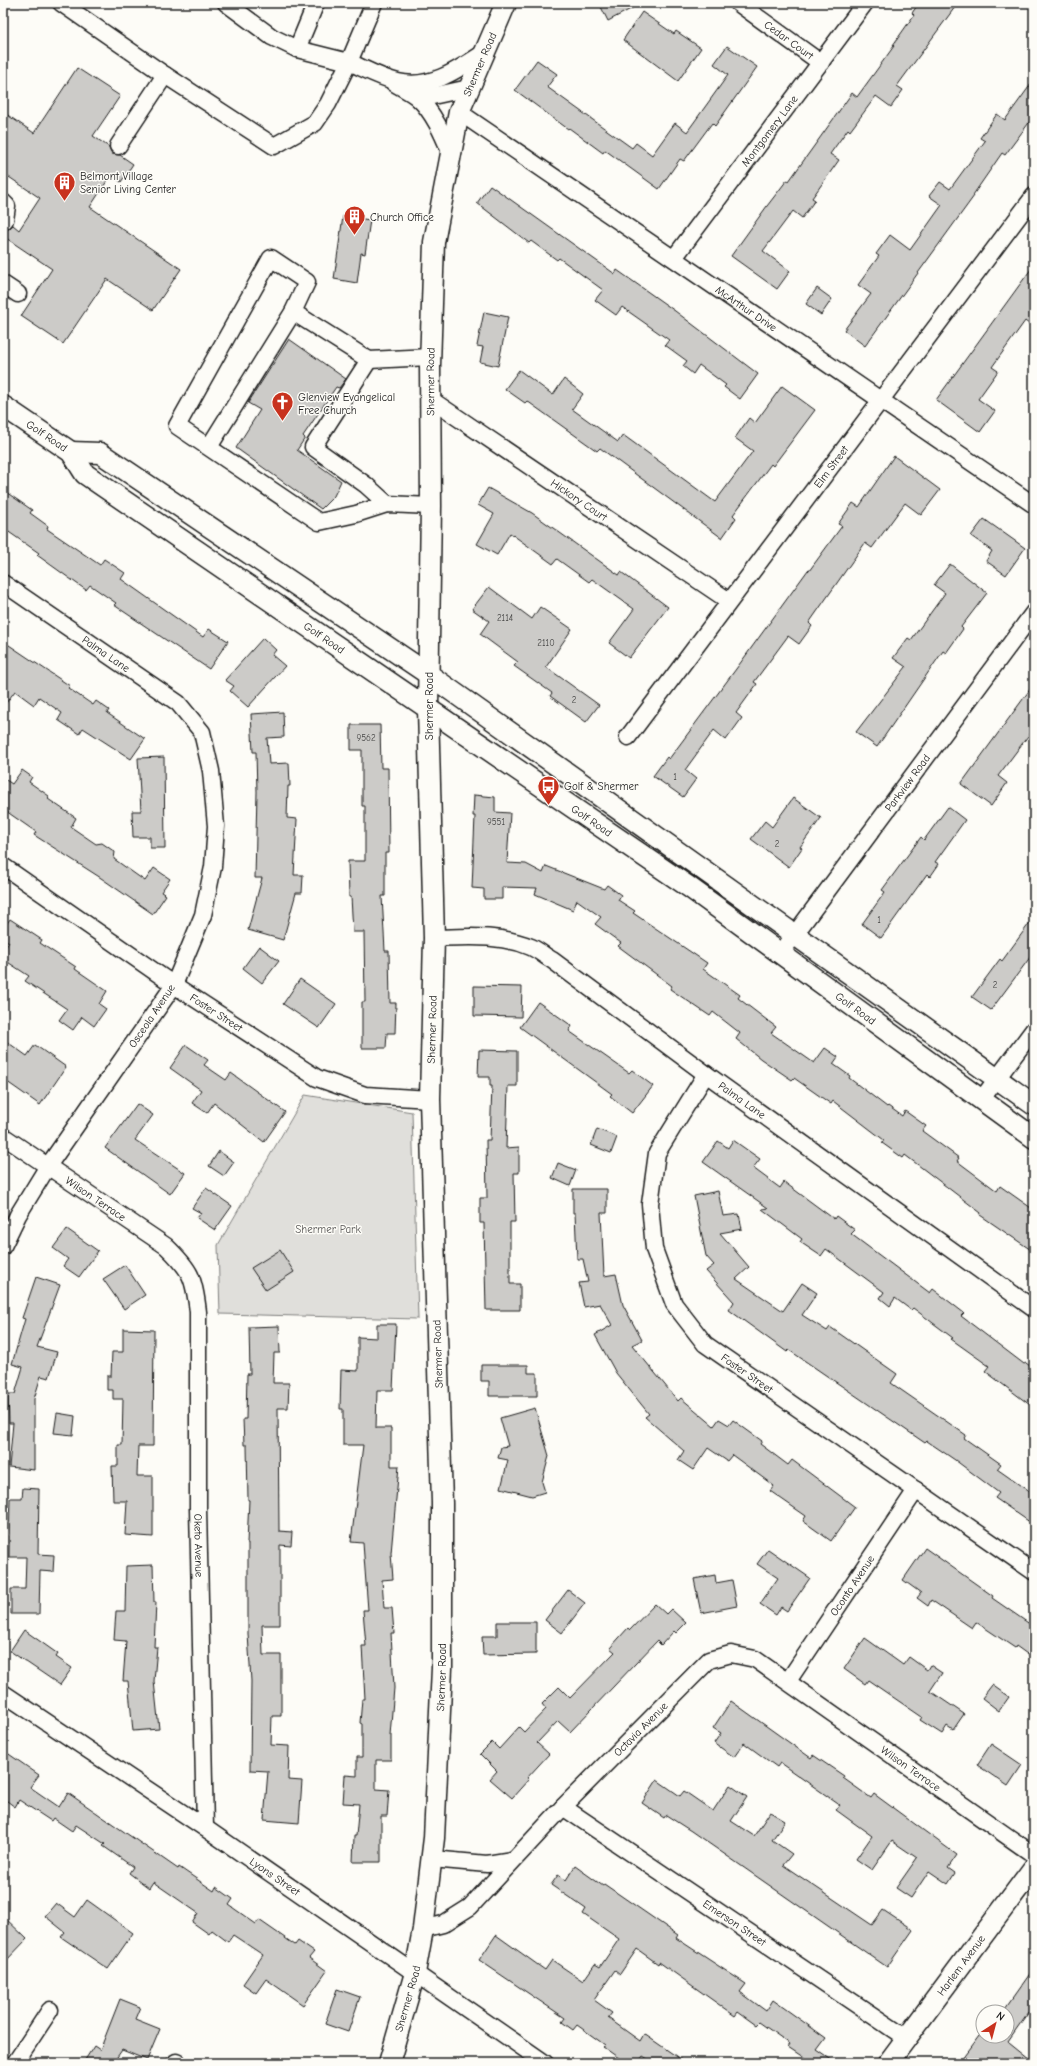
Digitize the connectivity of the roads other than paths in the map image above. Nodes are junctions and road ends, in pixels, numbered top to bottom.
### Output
1 (61, 3) edge
2 (226, 3) edge
3 (316, 3) edge
4 (374, 3) edge
5 (506, 3) edge
6 (738, 3) edge
7 (865, 3) edge
8 (297, 48) junction
9 (485, 52) junction
10 (349, 62) junction
11 (821, 62) junction
12 (165, 75) junction
13 (383, 76) junction
14 (469, 88) junction
15 (419, 99) junction
16 (459, 112) junction
17 (118, 146) dead end
18 (451, 154) junction
19 (1034, 196) edge
20 (3, 202) edge
21 (4, 220) dead end
22 (674, 258) junction
23 (3, 284) edge
24 (18, 294) dead end
25 (293, 312) junction
26 (430, 357) junction
27 (369, 360) junction
28 (430, 399) junction
29 (881, 400) junction
30 (3, 406) edge
31 (209, 447) junction
32 (71, 452) junction
33 (387, 504) junction
34 (1034, 505) edge
35 (431, 506) junction
36 (3, 583) edge
37 (728, 601) junction
38 (1034, 612) edge
39 (428, 674) junction
40 (428, 708) junction
41 (202, 732) joint
42 (628, 737) dead end
43 (3, 866) edge
44 (795, 934) junction
45 (434, 938) junction
46 (781, 953) junction
47 (174, 985) junction
48 (1034, 1030) edge
49 (706, 1074) junction
50 (997, 1079) junction
51 (430, 1099) junction
52 (981, 1100) junction
53 (1034, 1105) edge
54 (3, 1136) edge
55 (1034, 1138) edge
56 (48, 1166) junction
57 (3, 1246) edge
58 (185, 1265) joint
59 (1034, 1310) edge
60 (916, 1490) junction
61 (1034, 1572) edge
62 (788, 1681) junction
63 (3, 1693) edge
64 (563, 1807) junction
65 (205, 1828) junction
66 (1034, 1855) edge
67 (432, 1859) junction
68 (512, 1860) junction
69 (1034, 1867) edge
70 (423, 1929) junction
71 (415, 1973) junction
72 (50, 2010) dead end
73 (906, 2038) junction
74 (15, 2063) edge
75 (389, 2063) edge
76 (545, 2063) edge
77 (888, 2063) edge

1 - 12 street
2 - 8 street
3 - 8 street
4 - 10 street
5 - 9 main road, Shermer Road
6 - 11 street, Cedar Court
7 - 11 street, Montgomery Lane
8 - 10 street
9 - 13 street
9 - 14 main road, Shermer Road
10 - 12 street
10 - 13 street
11 - 22 street, Montgomery Lane
12 - 17 street
13 - 15 street
14 - 15 street
14 - 16 main road, Shermer Road
15 - 18 street
16 - 18 main road, Shermer Road
16 - 22 street, McArthur Drive
18 - 26 main road, Shermer Road
19 - 29 street, Elm Street
20 - 21 street
22 - 29 street, McArthur Drive
23 - 24 street
25 - 27 street
25 - 31 street
25 - 31 street
26 - 27 street
26 - 28 main road, Shermer Road
27 - 33 street
28 - 35 main road, Shermer Road
28 - 37 street, Hickory Court
29 - 34 street, McArthur Drive
29 - 37 street, Elm Street
30 - 32 main road, Golf Road
31 - 33 street
32 - 39 main road, Golf Road
32 - 40 main road, Golf Road
33 - 35 street
35 - 39 main road, Shermer Road
36 - 41 street, Palma Lane
37 - 42 street, Elm Street
38 - 44 street, Parkview Road
39 - 40 main road, Shermer Road
39 - 44 main road, Golf Road
40 - 45 main road, Shermer Road
40 - 46 main road, Golf Road
41 - 47 street, Osceola Avenue
43 - 47 street, Foster Street
44 - 46 street, Parkview Road
44 - 50 main road, Golf Road
45 - 49 street, Palma Lane
45 - 51 main road, Shermer Road
46 - 52 main road, Golf Road
47 - 51 street, Foster Street
47 - 56 street, Osceola Avenue
48 - 50 street
49 - 59 street, Palma Lane
49 - 60 street, Foster Street
50 - 52 street
50 - 53 main road, Golf Road
51 - 67 main road, Shermer Road
52 - 55 main road, Golf Road
54 - 56 street, Wilson Terrace
56 - 57 street, Osceola Avenue
56 - 58 street, Wilson Terrace
58 - 65 street, Oketo Avenue
60 - 61 street, Foster Street
60 - 62 street, Oconto Avenue
62 - 64 street, Octavia Avenue
62 - 66 street, Wilson Terrace
63 - 65 street, Lyons Street
64 - 68 street, Octavia Avenue
64 - 73 street, Emerson Street
65 - 71 street, Lyons Street
67 - 68 street
67 - 70 main road, Shermer Road
68 - 70 street, Octavia Avenue
69 - 73 main road, Harlem Avenue
70 - 71 main road, Shermer Road
71 - 75 main road, Shermer Road
71 - 76 street, Lyons Street
72 - 74 street
73 - 77 main road, Harlem Avenue

